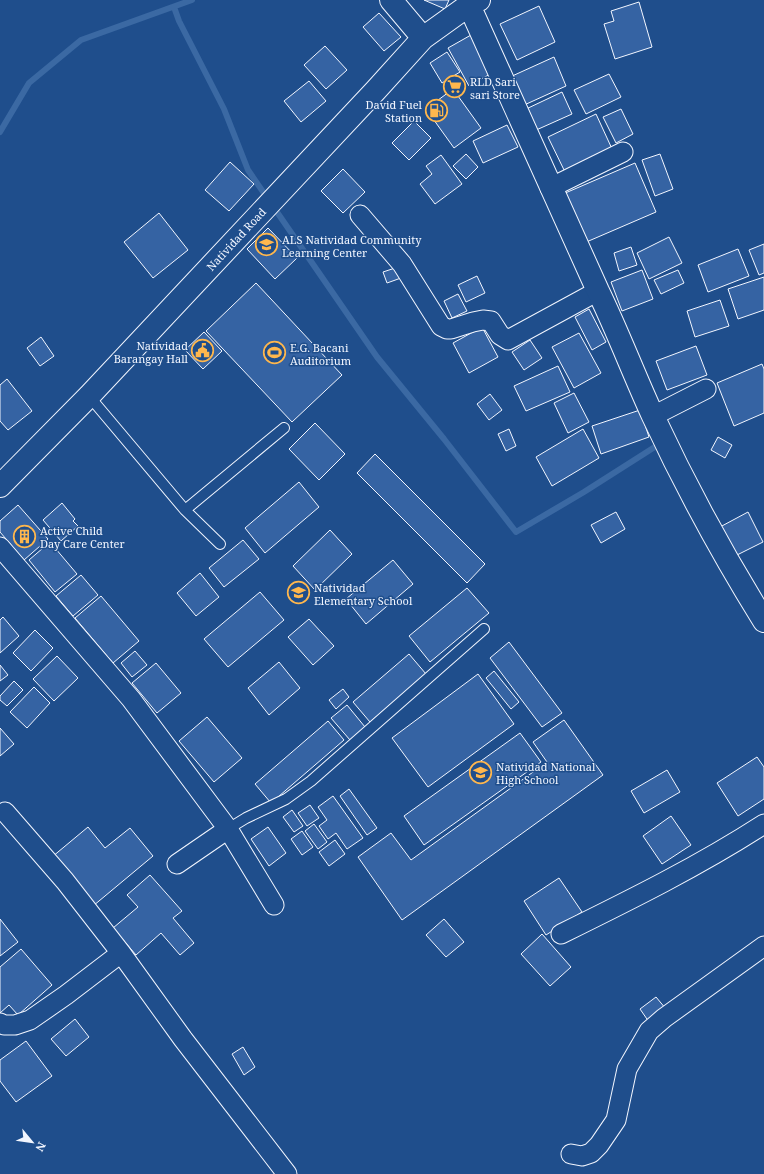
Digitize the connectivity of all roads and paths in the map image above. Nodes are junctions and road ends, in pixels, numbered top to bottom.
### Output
1 (391, 0) edge
2 (474, 2) edge
3 (423, 38) junction
4 (623, 152) dead end
5 (550, 188) junction
6 (360, 215) dead end
7 (598, 291) junction
8 (706, 389) dead end
9 (89, 396) junction
10 (653, 416) junction
11 (284, 428) dead end
12 (0, 486) edge
13 (185, 510) junction
14 (220, 544) dead end
15 (0, 547) edge
16 (764, 622) edge
17 (484, 629) dead end
18 (5, 812) dead end
19 (764, 824) edge
20 (228, 829) junction
21 (177, 864) dead end
22 (274, 905) dead end
23 (561, 934) dead end
24 (764, 946) edge
25 (121, 953) junction
26 (0, 1023) edge
27 (571, 1154) dead end
28 (287, 1174) edge

1 - 3 street
2 - 3 street, Natividad Road
2 - 5 street
3 - 9 street, Natividad Road
4 - 5 street
5 - 7 street
6 - 7 street
7 - 10 street
8 - 10 street
9 - 12 street, Natividad Road
9 - 13 lane
10 - 16 street
11 - 13 lane
13 - 14 lane
15 - 20 street
17 - 20 lane
18 - 25 street
19 - 23 street
20 - 21 street
20 - 22 street
24 - 27 street
25 - 26 street
25 - 28 street

